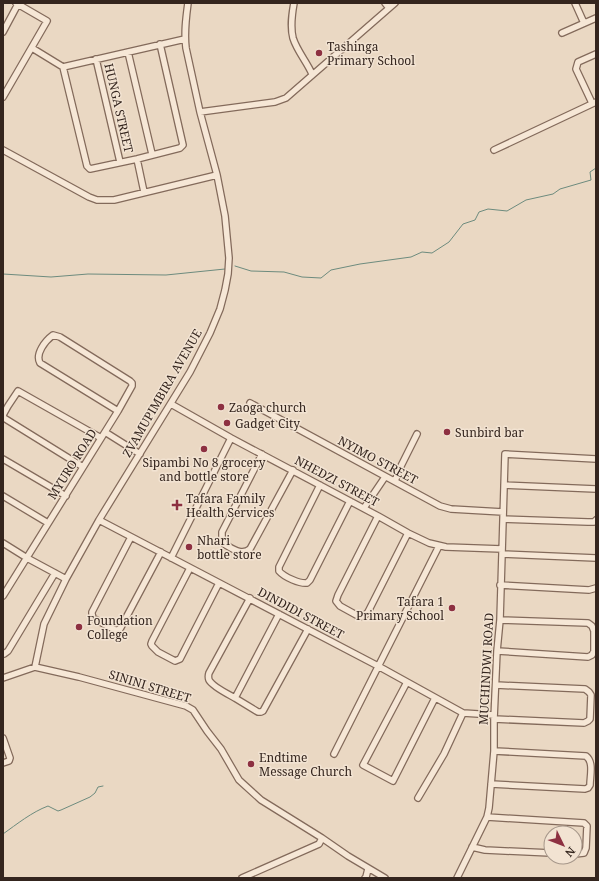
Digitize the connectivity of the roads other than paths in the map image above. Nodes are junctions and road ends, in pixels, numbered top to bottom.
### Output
1 (188, 3) edge
2 (294, 3) edge
3 (395, 3) edge
4 (575, 3) edge
5 (17, 4) edge
6 (387, 5) edge
7 (596, 18) edge
8 (584, 23) junction
9 (3, 32) edge
10 (562, 33) dead end
11 (185, 39) junction
12 (160, 44) junction
13 (32, 48) junction
14 (128, 52) junction
15 (596, 54) edge
16 (96, 59) junction
17 (63, 67) junction
18 (312, 74) junction
19 (3, 97) edge
20 (594, 103) edge
21 (200, 112) junction
22 (3, 150) edge
23 (494, 150) dead end
24 (152, 154) junction
25 (137, 159) junction
26 (120, 162) junction
27 (217, 175) junction
28 (144, 192) junction
29 (250, 402) dead end
30 (171, 404) junction
31 (118, 411) junction
32 (105, 432) junction
33 (417, 434) dead end
34 (101, 438) junction
35 (231, 438) junction
36 (140, 454) junction
37 (262, 454) junction
38 (3, 459) edge
39 (596, 459) edge
40 (83, 467) junction
41 (293, 470) junction
42 (385, 477) junction
43 (395, 481) junction
44 (320, 485) junction
45 (504, 485) junction
46 (596, 489) edge
47 (3, 496) edge
48 (66, 496) junction
49 (350, 501) junction
50 (364, 508) junction
51 (503, 512) junction
52 (378, 516) junction
53 (503, 519) junction
54 (99, 520) junction
55 (596, 520) edge
56 (48, 524) junction
57 (408, 533) junction
58 (131, 537) junction
59 (3, 543) edge
60 (439, 546) junction
61 (502, 551) junction
62 (161, 552) junction
63 (27, 558) junction
64 (171, 558) junction
65 (596, 558) edge
66 (190, 568) junction
67 (55, 573) junction
68 (66, 579) junction
69 (219, 583) junction
70 (500, 585) junction
71 (596, 588) edge
72 (3, 596) edge
73 (250, 598) junction
74 (279, 614) junction
75 (500, 620) junction
76 (308, 629) junction
77 (497, 651) junction
78 (3, 654) edge
79 (378, 666) junction
80 (35, 667) junction
81 (3, 678) edge
82 (407, 682) junction
83 (496, 685) junction
84 (235, 698) junction
85 (435, 698) junction
86 (463, 713) junction
87 (494, 717) junction
88 (3, 738) edge
89 (494, 751) junction
90 (334, 754) dead end
91 (3, 764) edge
92 (491, 784) junction
93 (418, 798) dead end
94 (487, 817) junction
95 (322, 838) junction
96 (472, 847) junction
97 (543, 853) edge
98 (583, 853) edge
99 (368, 868) junction
100 (242, 878) edge
101 (365, 878) edge
102 (386, 878) edge
103 (457, 878) edge

1 - 11 street, ZVAMUPIMBIRA AVENUE
2 - 18 street
3 - 6 street
4 - 8 street
5 - 9 street
5 - 13 street
6 - 18 street
7 - 8 street
8 - 10 street
11 - 12 street
11 - 21 street, ZVAMUPIMBIRA AVENUE
12 - 14 street
12 - 24 street
13 - 17 street
13 - 19 street
14 - 16 street
14 - 24 street
15 - 20 street
16 - 17 street
16 - 26 street, HUNGA STREET
17 - 26 street
18 - 21 street
20 - 23 street
21 - 27 street, ZVAMUPIMBIRA AVENUE
22 - 28 street
24 - 25 street
25 - 26 street
25 - 28 street
27 - 28 street
27 - 30 street, ZVAMUPIMBIRA AVENUE
29 - 42 street, NYIMO STREET
30 - 35 street, NHEDZI STREET
30 - 36 street, ZVAMUPIMBIRA AVENUE
31 - 31 street, MYURO ROAD
31 - 32 street, MYURO ROAD
32 - 34 street, MYURO ROAD
32 - 36 street
33 - 43 street
34 - 40 street, MYURO ROAD
34 - 40 street
35 - 37 street, NHEDZI STREET
35 - 64 street
36 - 54 street, ZVAMUPIMBIRA AVENUE
37 - 41 street, NHEDZI STREET
37 - 41 street
38 - 48 street
39 - 45 street, MUCHINDWI ROAD
40 - 48 street, MYURO ROAD
41 - 44 street, NHEDZI STREET
42 - 43 street, NYIMO STREET
42 - 50 street
43 - 51 street, NYIMO STREET
44 - 49 street, NHEDZI STREET
44 - 49 street
45 - 46 street
45 - 51 street, MUCHINDWI ROAD
47 - 56 street
48 - 56 street, MYURO ROAD
49 - 50 street, NHEDZI STREET
50 - 52 street, NHEDZI STREET
51 - 53 street, MUCHINDWI ROAD
52 - 57 street, NHEDZI STREET
52 - 57 street
53 - 55 street
53 - 61 street, MUCHINDWI ROAD
54 - 58 street, DINDIDI STREET
54 - 68 street, ZVAMUPIMBIRA AVENUE
56 - 63 street, MYURO ROAD
57 - 60 street, NHEDZI STREET
58 - 62 street, DINDIDI STREET
58 - 62 street
59 - 63 street
60 - 61 street, NHEDZI STREET
60 - 79 street
61 - 65 street, NHEDZI STREET
61 - 70 street, MUCHINDWI ROAD
62 - 64 street, DINDIDI STREET
63 - 67 street
63 - 72 street, MYURO ROAD
64 - 66 street, DINDIDI STREET
66 - 69 street, DINDIDI STREET
66 - 69 street
67 - 68 street
67 - 78 street
68 - 80 street, ZVAMUPIMBIRA AVENUE
69 - 73 street, DINDIDI STREET
70 - 71 street
70 - 75 street, MUCHINDWI ROAD
73 - 74 street, DINDIDI STREET
73 - 84 street
74 - 76 street, DINDIDI STREET
74 - 84 street
75 - 77 street, MUCHINDWI ROAD
75 - 77 street
76 - 79 street, DINDIDI STREET
76 - 84 street
77 - 83 street, MUCHINDWI ROAD
79 - 82 street, DINDIDI STREET
79 - 90 street
80 - 81 street
80 - 95 street, SININI STREET
82 - 85 street, DINDIDI STREET
82 - 85 street
83 - 87 street, MUCHINDWI ROAD
83 - 87 street, DINDIDI STREET
85 - 86 street, DINDIDI STREET
86 - 87 street, DINDIDI STREET
86 - 93 street
87 - 89 street, MUCHINDWI ROAD
88 - 91 street
89 - 92 street, MUCHINDWI ROAD
89 - 92 street
92 - 94 street, MUCHINDWI ROAD
94 - 96 street, MUCHINDWI ROAD
94 - 98 street
95 - 99 street, SININI STREET
95 - 100 street
96 - 97 street
96 - 103 street, MUCHINDWI ROAD
99 - 101 street
99 - 102 street, SININI STREET

